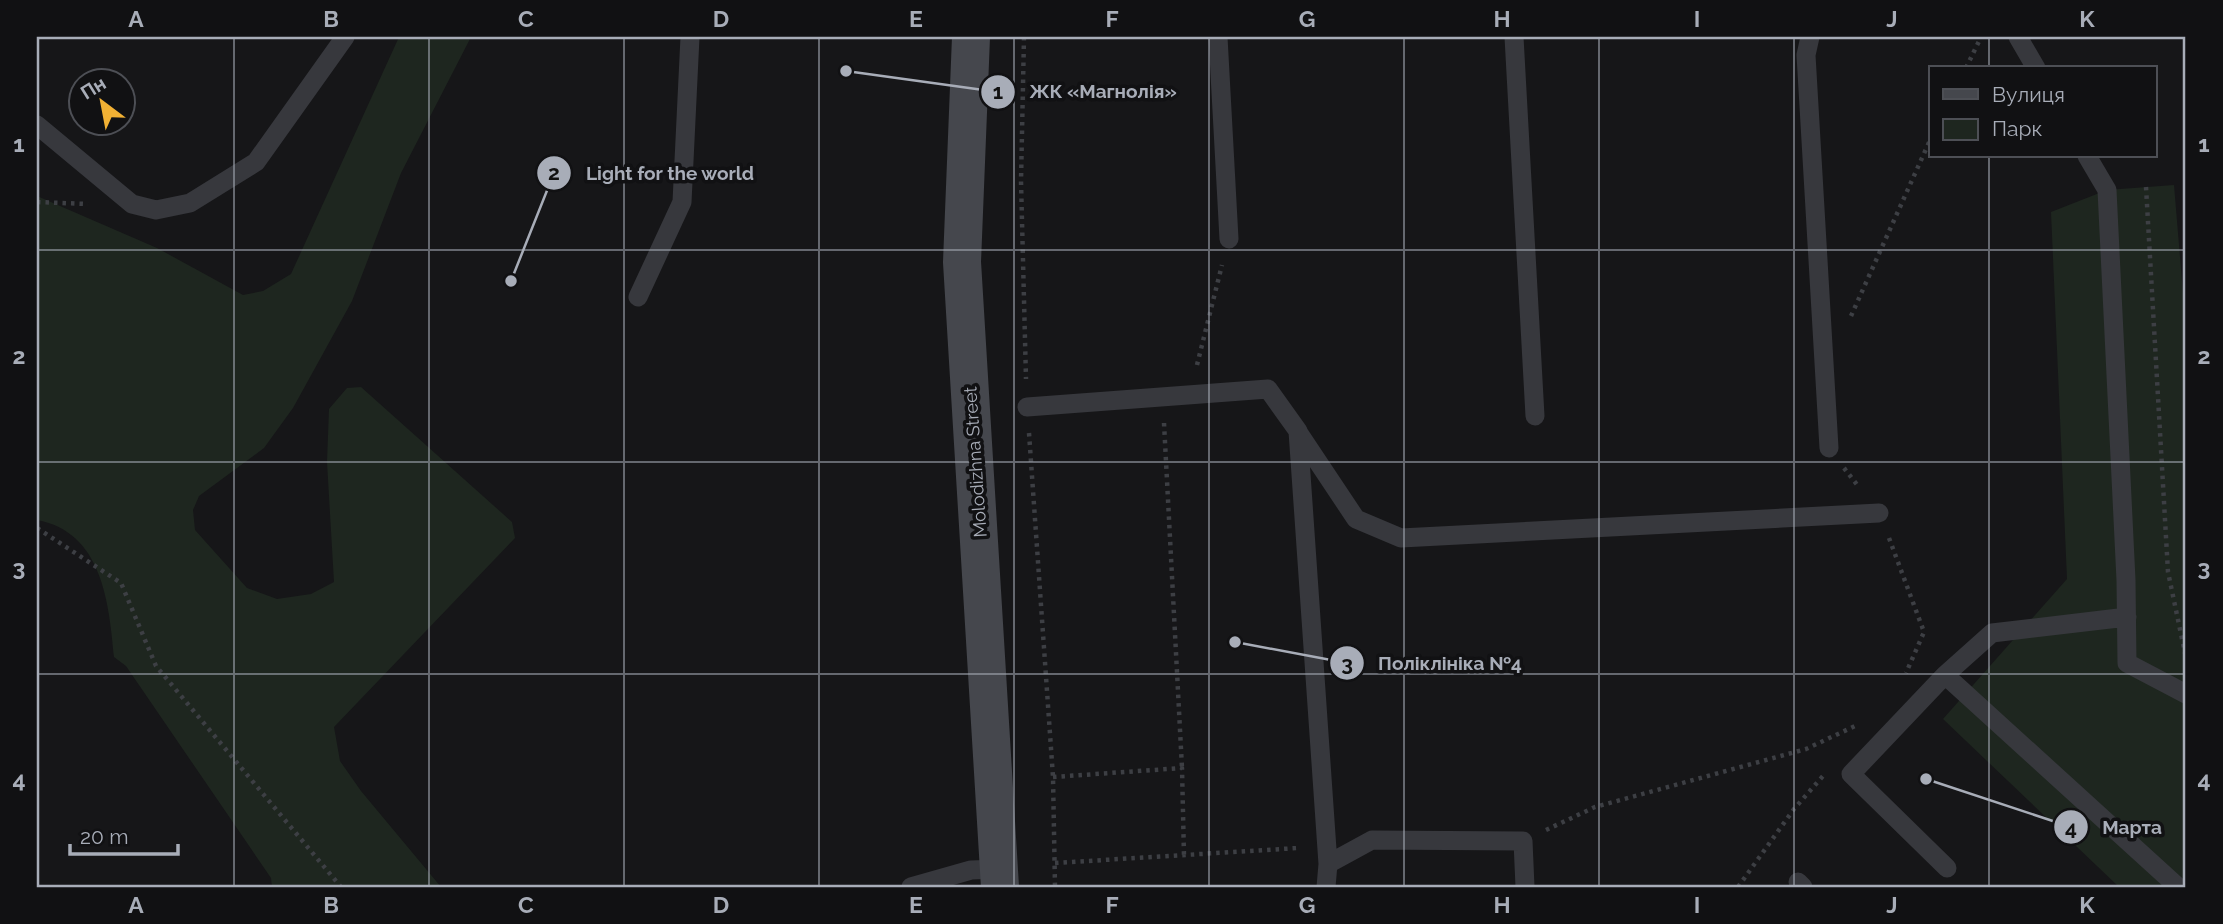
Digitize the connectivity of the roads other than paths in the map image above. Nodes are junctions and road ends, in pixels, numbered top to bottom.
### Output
1 (345, 37) edge
2 (690, 37) edge
3 (971, 37) edge
4 (1218, 37) edge
5 (1514, 37) edge
6 (1811, 37) edge
7 (2018, 37) edge
8 (2035, 66) edge
9 (37, 125) edge
10 (2088, 158) edge
11 (1229, 239) road end
12 (638, 297) dead end
13 (1027, 407) road end
14 (1535, 416) dead end
15 (1298, 431) junction
16 (1829, 447) road end
17 (1879, 513) road end
18 (2127, 617) junction
19 (1945, 675) junction
20 (2186, 694) edge
21 (1327, 855) junction
22 (1947, 868) dead end
23 (1000, 878) edge
24 (911, 887) edge
25 (1326, 887) edge
26 (1525, 887) edge
27 (2178, 887) edge

1 - 9 lane
2 - 12 lane
3 - 23 street, Molodizhna Street
4 - 11 lane
5 - 14 lane
6 - 16 lane
7 - 8 lane
10 - 18 lane
13 - 15 lane
15 - 17 lane
15 - 21 lane
18 - 19 lane
18 - 20 lane
19 - 22 lane
19 - 27 lane
21 - 25 lane
21 - 26 lane
23 - 24 lane

